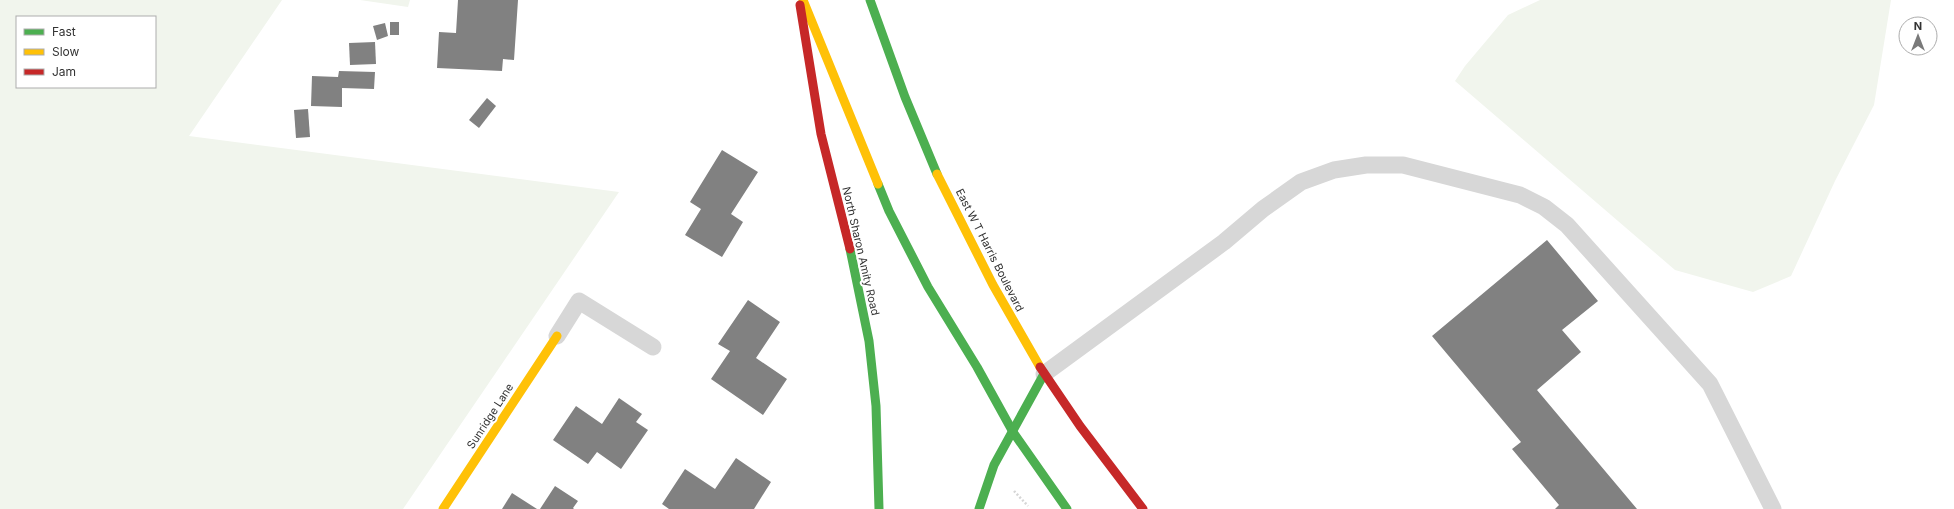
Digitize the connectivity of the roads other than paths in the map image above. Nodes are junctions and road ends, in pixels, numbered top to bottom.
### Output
1 (800, 0) edge
2 (803, 0) edge
3 (870, 0) edge
4 (557, 336) joint
5 (653, 346) dead end
6 (1044, 374) junction
7 (1013, 432) junction
8 (442, 509) edge
9 (879, 509) edge
10 (979, 509) edge
11 (1067, 509) edge
12 (1143, 509) edge
13 (1772, 509) edge

1 - 9 main road, North Sharon Amity Road
2 - 7 main road
3 - 6 main road, East W T Harris Boulevard
4 - 5 lane
4 - 8 main road, Sunridge Lane
6 - 7 main road
6 - 12 main road, East W T Harris Boulevard
6 - 13 lane
7 - 10 main road
7 - 11 main road

